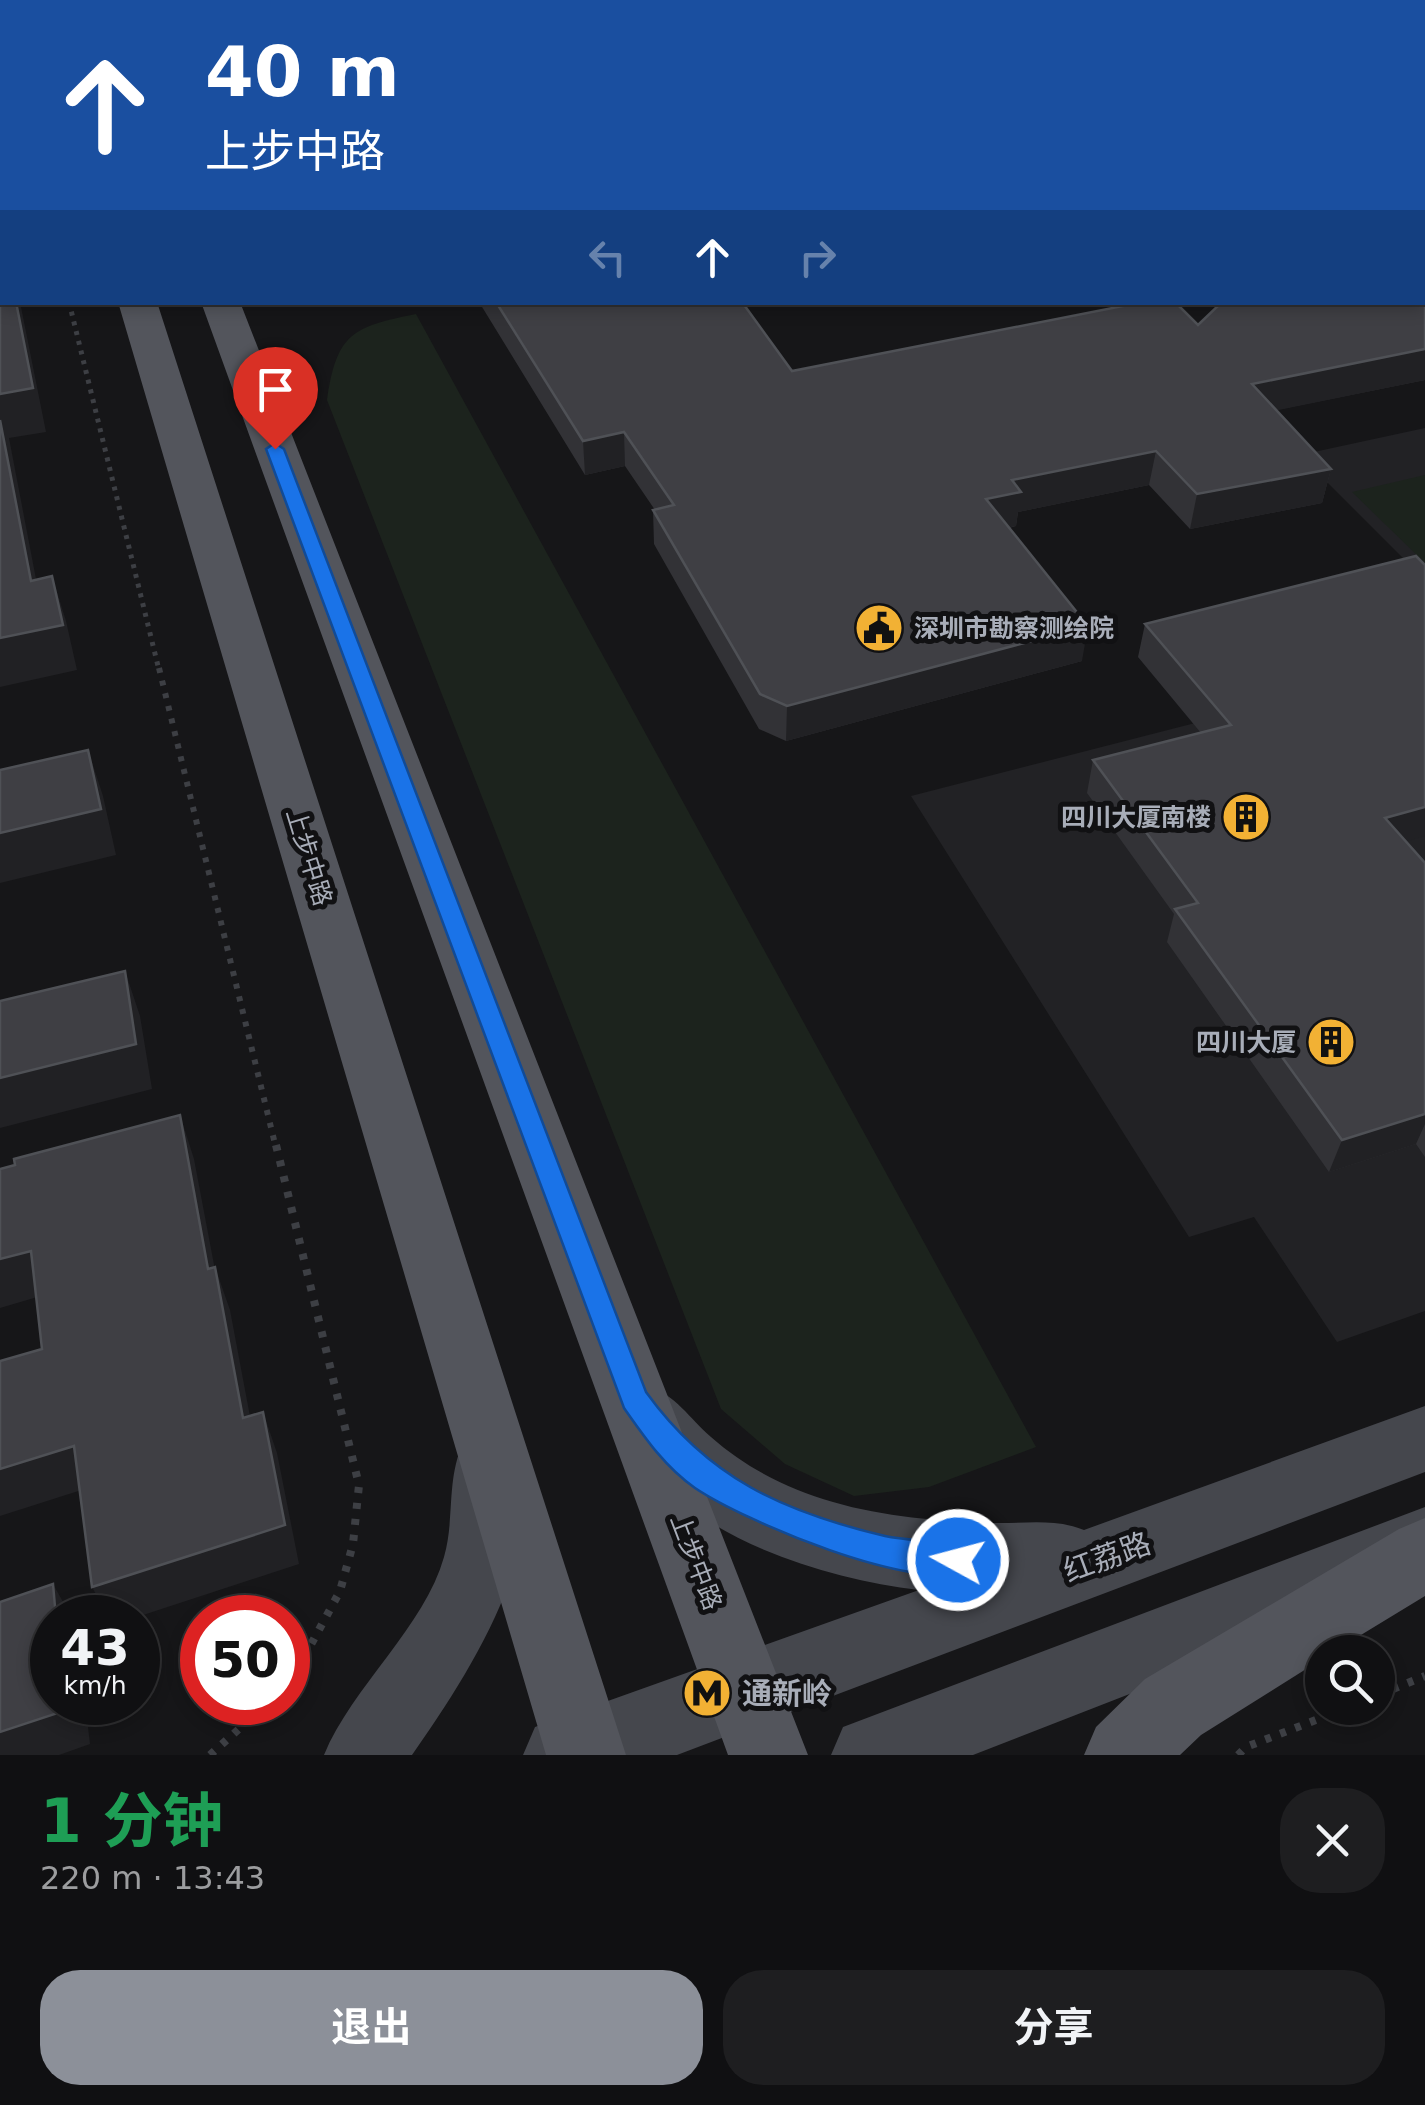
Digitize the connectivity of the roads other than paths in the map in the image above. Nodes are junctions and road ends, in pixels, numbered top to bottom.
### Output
1 (139, 305) edge
2 (221, 305) edge
3 (634, 1399) junction
4 (1425, 1439) edge
5 (490, 1444) junction
6 (1425, 1543) edge
7 (1425, 1554) edge
8 (1111, 1555) junction
9 (757, 1724) edge
10 (578, 1753) edge
11 (364, 1755) edge
12 (871, 1755) edge
13 (1124, 1755) edge

1 - 5 main road, 上步中路
2 - 3 main road, 上步中路
3 - 8 main road
3 - 9 main road, 上步中路
4 - 8 main road, 红荔路
5 - 10 main road, 上步中路
5 - 11 main road
6 - 12 main road
7 - 13 main road
8 - 9 main road, 红荔路
9 - 10 main road, 红荔路

